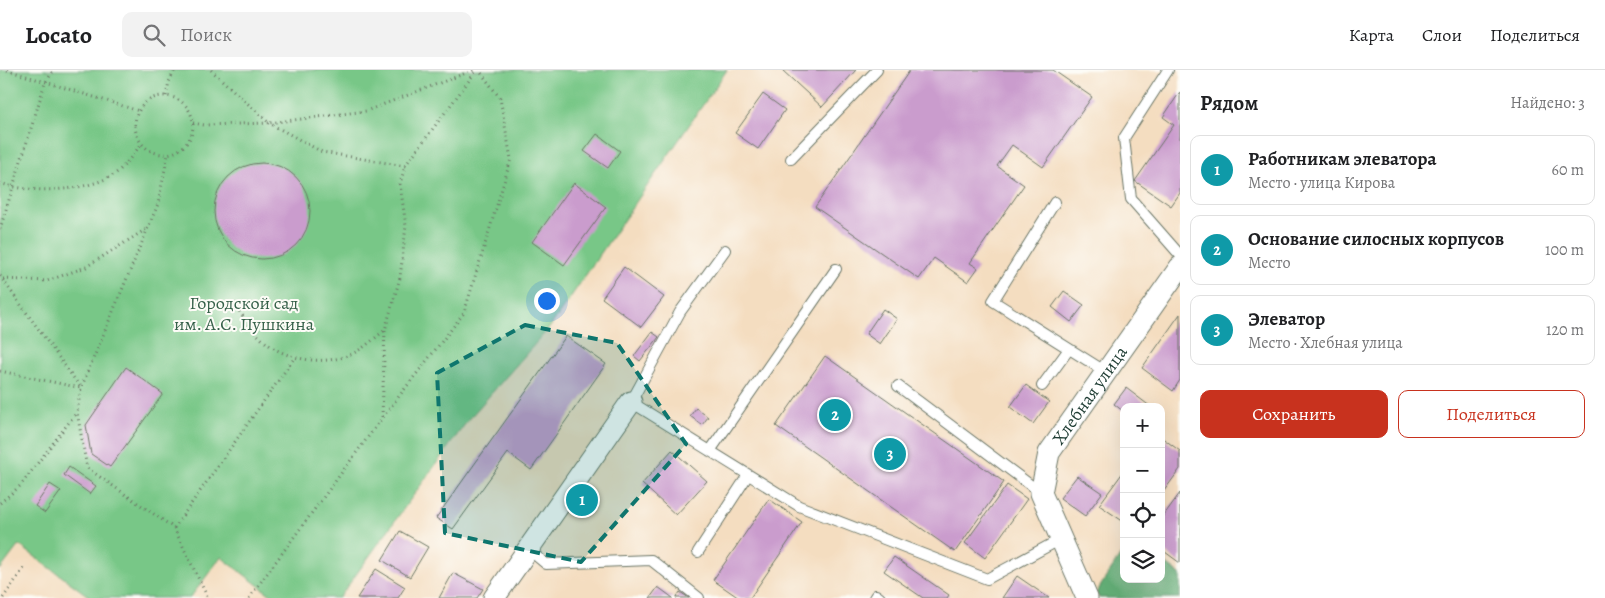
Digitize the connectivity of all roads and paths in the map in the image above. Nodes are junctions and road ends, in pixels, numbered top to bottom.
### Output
1 (7, 70) edge
2 (54, 70) edge
3 (175, 70) edge
4 (211, 70) edge
5 (477, 70) edge
6 (877, 70) edge
7 (1168, 70) edge
8 (45, 83) junction
9 (166, 96) junction
10 (139, 111) junction
11 (269, 122) junction
12 (193, 124) junction
13 (142, 144) junction
14 (168, 154) junction
15 (791, 159) dead end
16 (405, 166) junction
17 (0, 183) edge
18 (13, 188) junction
19 (1055, 202) dead end
20 (148, 228) junction
21 (0, 229) edge
22 (726, 250) dead end
23 (1180, 256) edge
24 (1180, 267) edge
25 (836, 269) dead end
26 (1, 278) edge
27 (234, 303) dead end
28 (385, 330) junction
29 (1069, 349) junction
30 (295, 357) junction
31 (0, 371) edge
32 (1106, 372) junction
33 (898, 386) dead end
34 (1042, 386) dead end
35 (81, 388) junction
36 (631, 402) junction
37 (77, 412) junction
38 (382, 418) junction
39 (710, 450) junction
40 (748, 475) junction
41 (1041, 493) junction
42 (0, 503) edge
43 (174, 528) junction
44 (1061, 539) junction
45 (528, 549) junction
46 (698, 552) dead end
47 (1071, 561) junction
48 (24, 568) dead end
49 (3, 598) edge
50 (208, 598) edge
51 (249, 598) edge
52 (494, 598) edge
53 (699, 598) edge
54 (874, 598) edge
55 (880, 598) edge
56 (1080, 598) edge
57 (1087, 598) edge

1 - 8 path
2 - 8 path
3 - 9 path
4 - 11 path
5 - 11 path
5 - 16 path
5 - 38 path
6 - 15 lane
7 - 23 lane
8 - 10 path
8 - 18 path
9 - 10 path
9 - 12 path
10 - 13 path
11 - 12 path
11 - 16 path
12 - 14 path
13 - 14 path
13 - 18 path
14 - 20 path
16 - 28 path
17 - 18 path
18 - 21 path
19 - 29 lane
20 - 26 path
20 - 35 path
22 - 36 lane
24 - 32 street, Хлебная улица
25 - 39 lane
26 - 35 path
27 - 30 path
28 - 30 path
28 - 38 path
29 - 32 lane
29 - 34 lane
30 - 43 path
31 - 35 path
32 - 41 street, Хлебная улица
33 - 41 lane
35 - 37 path
36 - 39 lane
36 - 45 street
37 - 42 path
37 - 43 path
38 - 51 path
39 - 40 lane
40 - 44 lane
40 - 46 lane
41 - 44 street
43 - 50 path
44 - 47 street
45 - 52 street
45 - 53 lane
47 - 56 street
47 - 57 street
48 - 49 path
54 - 55 lane

